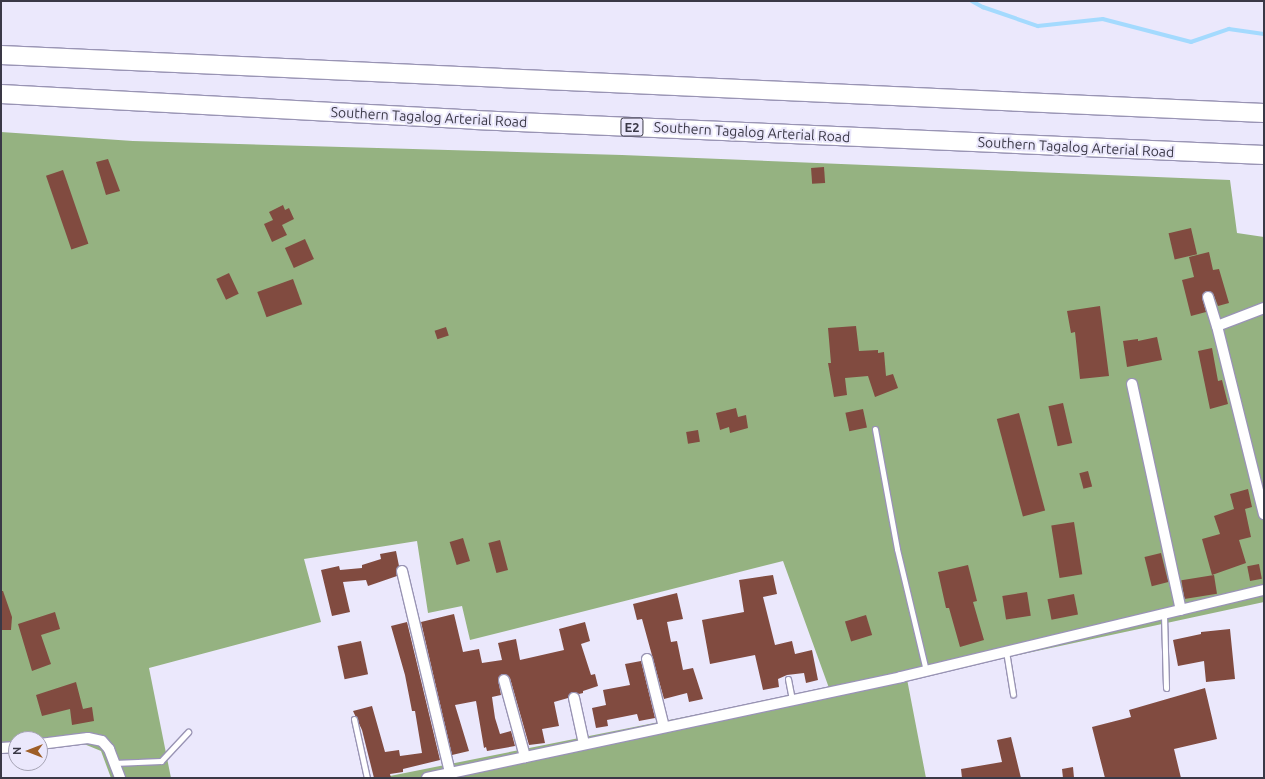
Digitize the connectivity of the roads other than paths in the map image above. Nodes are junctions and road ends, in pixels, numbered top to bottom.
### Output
1 (1, 55) edge
2 (1, 94) edge
3 (1264, 113) edge
4 (1264, 155) edge
5 (1208, 297) dead end
6 (1264, 308) edge
7 (1217, 326) junction
8 (1132, 384) dead end
9 (875, 429) dead end
10 (1264, 514) edge
11 (402, 571) dead end
12 (1264, 590) edge
13 (1181, 610) junction
14 (1164, 616) junction
15 (1006, 652) junction
16 (646, 659) dead end
17 (926, 671) junction
18 (788, 679) dead end
19 (504, 680) dead end
20 (1166, 688) dead end
21 (1013, 694) dead end
22 (574, 698) dead end
23 (792, 700) junction
24 (354, 720) dead end
25 (664, 727) junction
26 (188, 732) dead end
27 (48, 743) edge
28 (584, 744) junction
29 (525, 757) junction
30 (114, 763) junction
31 (450, 773) junction
32 (120, 778) edge
33 (366, 778) edge
34 (427, 778) edge

1 - 3 highway
2 - 4 highway, Southern Tagalog Arterial Road / E2
5 - 7 street
6 - 7 street
7 - 10 street
8 - 13 street
9 - 17 lane
11 - 31 street
12 - 13 street
13 - 14 street
14 - 15 street
14 - 20 lane
15 - 17 street
15 - 21 lane
16 - 25 street
17 - 23 street
18 - 23 lane
19 - 29 street
22 - 28 street
23 - 25 street
24 - 33 lane
25 - 28 street
26 - 30 lane
27 - 30 street
28 - 29 street
29 - 31 street
30 - 32 street
31 - 34 street

